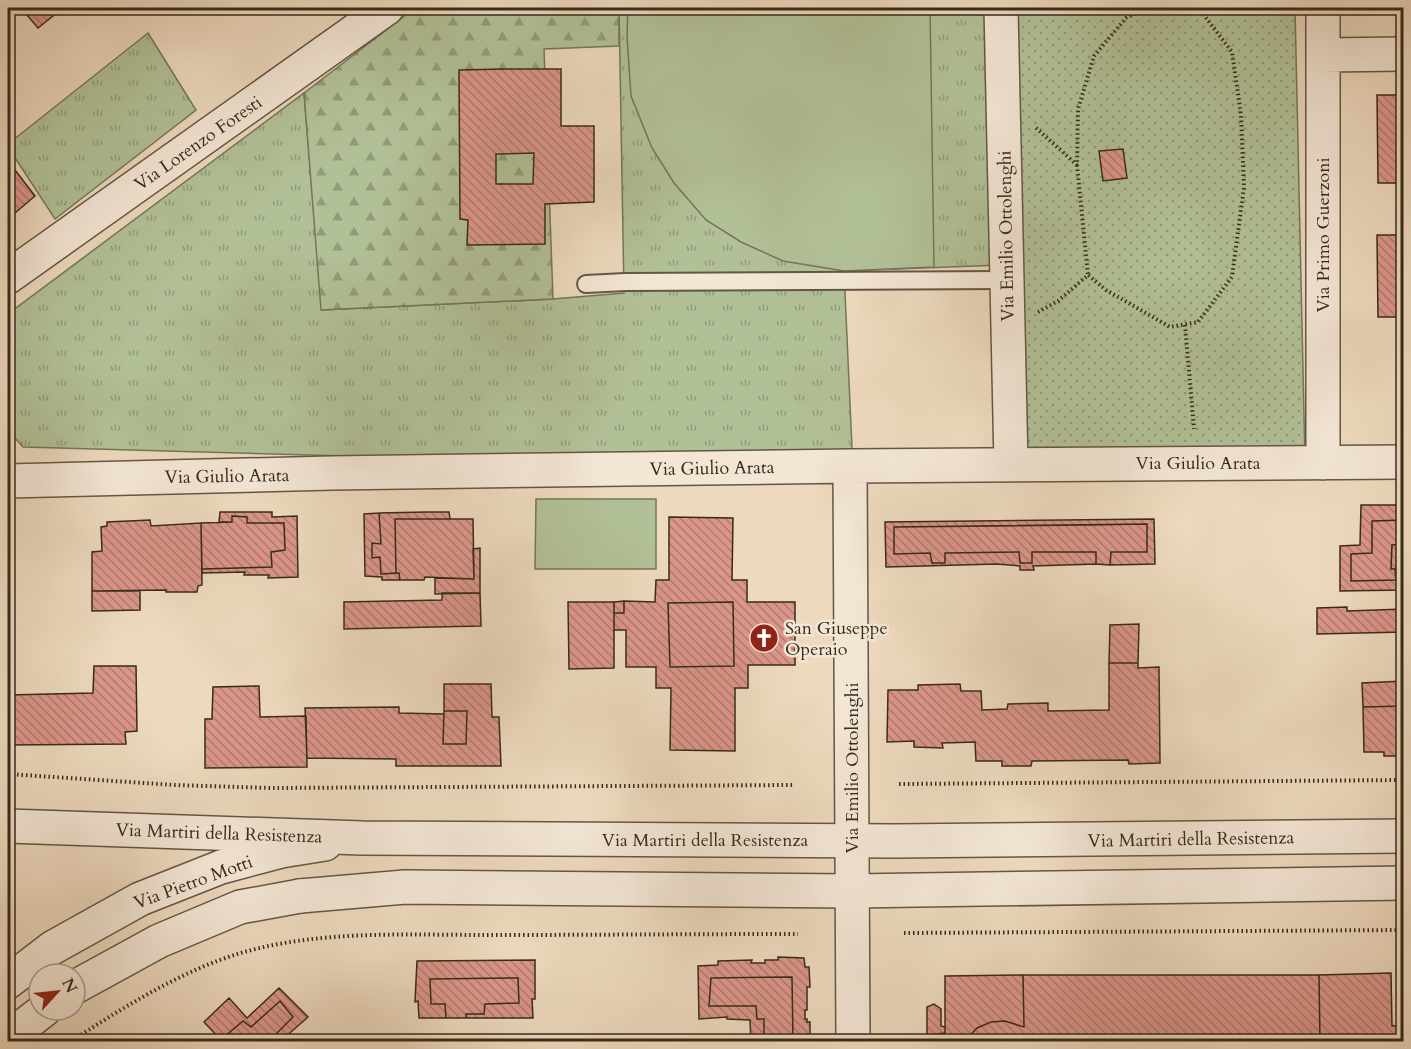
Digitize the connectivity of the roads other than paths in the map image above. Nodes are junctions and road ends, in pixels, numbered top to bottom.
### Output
1 (387, 8) edge
2 (1001, 8) edge
3 (1323, 8) edge
4 (1404, 54) edge
5 (1323, 55) junction
6 (8, 277) edge
7 (1007, 280) junction
8 (586, 284) dead end
9 (1404, 462) edge
10 (1323, 463) junction
11 (1011, 464) junction
12 (850, 466) junction
13 (12, 477) edge
14 (8, 826) edge
15 (1404, 836) edge
16 (362, 838) junction
17 (852, 841) junction
18 (1404, 883) edge
19 (852, 891) junction
20 (87, 980) edge
21 (8, 982) edge
22 (29, 1022) edge
23 (8, 1038) edge
24 (853, 1041) edge

1 - 6 street, Via Lorenzo Foresti
2 - 7 street, Via Emilio Ottolenghi
3 - 5 street, Via Primo Guerzoni
4 - 5 street
5 - 10 street, Via Primo Guerzoni
7 - 8 lane
7 - 11 street, Via Emilio Ottolenghi
9 - 10 street, Via Giulio Arata
10 - 11 street, Via Giulio Arata
11 - 12 street, Via Giulio Arata
12 - 13 street, Via Giulio Arata
12 - 17 street, Via Emilio Ottolenghi
14 - 16 street, Via Martiri della Resistenza
15 - 17 street, Via Martiri della Resistenza
16 - 17 street, Via Martiri della Resistenza
16 - 21 street, Via Pietro Motti
17 - 19 street, Via Emilio Ottolenghi
18 - 19 street
19 - 20 street
19 - 24 street, Via Emilio Ottolenghi
22 - 23 street

